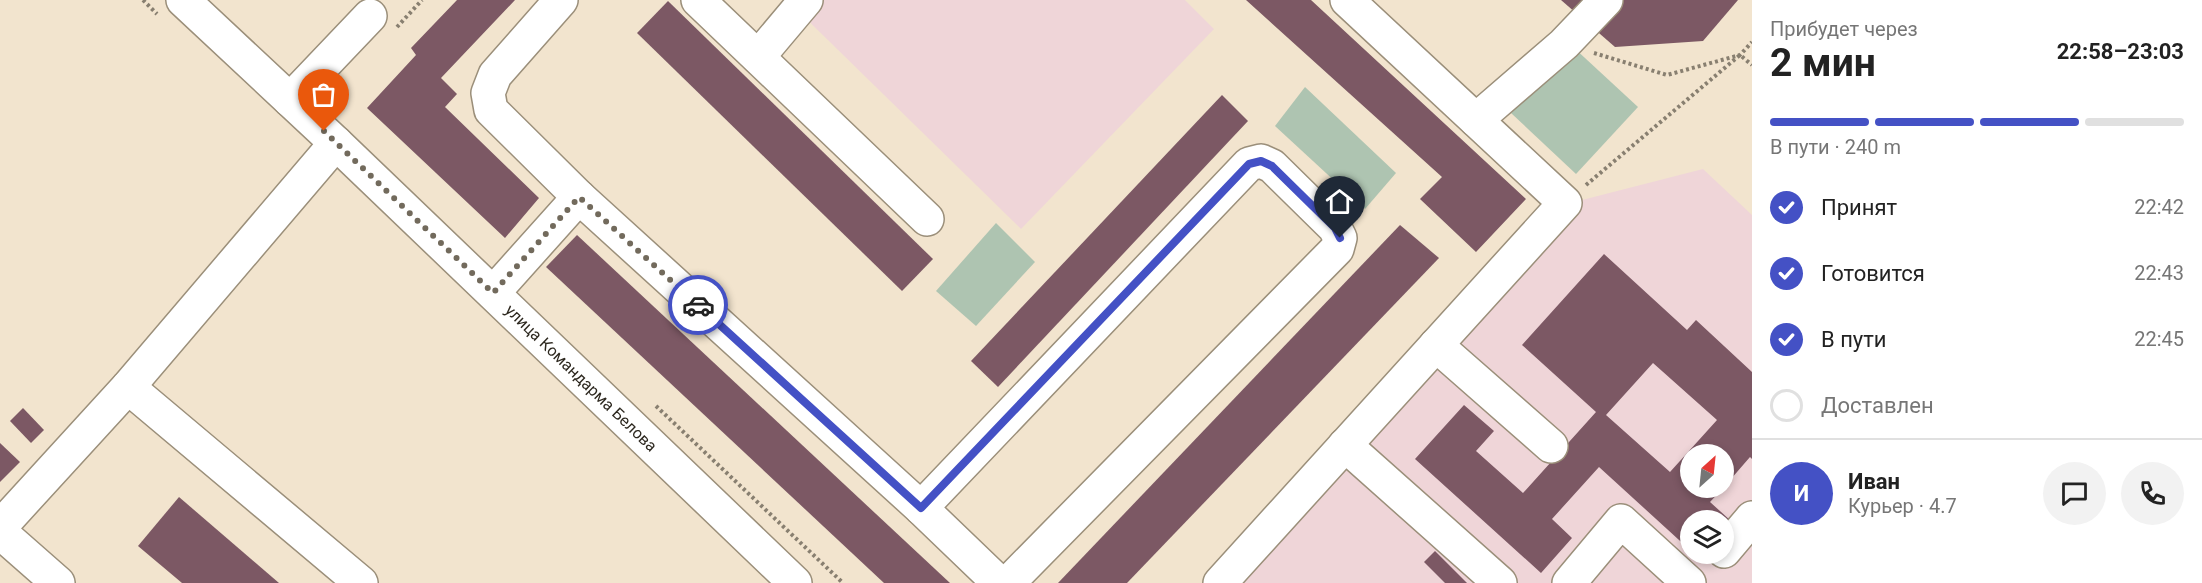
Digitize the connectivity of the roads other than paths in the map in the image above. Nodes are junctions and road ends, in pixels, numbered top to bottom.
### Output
1 (183, 0) edge
2 (561, 0) edge
3 (698, 0) edge
4 (806, 0) edge
5 (1347, 0) edge
6 (1606, 0) edge
7 (370, 16) dead end
8 (758, 57) junction
9 (290, 100) junction
10 (1476, 120) junction
11 (336, 143) junction
12 (579, 197) junction
13 (927, 219) dead end
14 (493, 293) junction
15 (1436, 345) junction
16 (128, 387) junction
17 (1345, 445) junction
18 (1551, 446) dead end
19 (921, 508) junction
20 (1752, 518) edge
21 (0, 527) edge
22 (0, 532) edge
23 (1734, 538) edge
24 (1712, 564) edge
25 (1004, 582) edge
26 (57, 583) edge
27 (361, 583) edge
28 (795, 583) edge
29 (1220, 583) edge
30 (1500, 583) edge
31 (1569, 583) edge
32 (1689, 583) edge
33 (1696, 583) edge

1 - 9 main road, улица Командарма Белова
2 - 12 main road
3 - 8 main road
4 - 8 main road
5 - 10 main road
6 - 10 main road
7 - 9 main road
8 - 13 main road
9 - 11 main road, улица Командарма Белова
10 - 15 main road
11 - 14 main road, улица Командарма Белова
11 - 16 main road
12 - 14 main road
12 - 19 main road
14 - 28 main road, улица Командарма Белова
15 - 17 main road
15 - 18 main road
16 - 21 main road
16 - 27 main road
17 - 29 main road
17 - 30 main road
19 - 25 main road
19 - 25 main road
20 - 23 main road
22 - 26 main road
24 - 33 main road
31 - 32 main road

